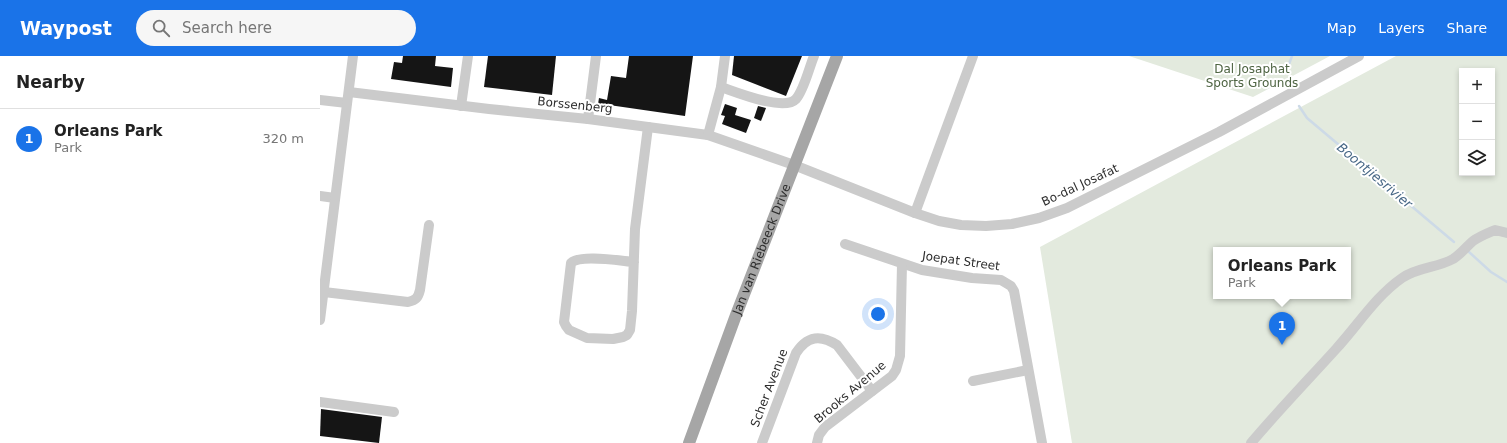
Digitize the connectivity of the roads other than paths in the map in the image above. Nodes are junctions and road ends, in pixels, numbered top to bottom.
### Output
1 (353, 56) edge
2 (468, 56) edge
3 (596, 56) edge
4 (725, 56) edge
5 (814, 56) edge
6 (837, 56) edge
7 (973, 56) edge
8 (1359, 56) edge
9 (721, 87) junction
10 (349, 92) junction
11 (320, 100) edge
12 (347, 103) junction
13 (461, 106) junction
14 (588, 119) junction
15 (648, 127) junction
16 (708, 135) junction
17 (794, 165) junction
18 (320, 196) edge
19 (335, 198) junction
20 (915, 213) junction
21 (429, 225) dead end
22 (1507, 226) edge
23 (1495, 230) junction
24 (1507, 233) edge
25 (845, 244) dead end
26 (634, 262) junction
27 (902, 264) junction
28 (324, 292) junction
29 (320, 320) edge
30 (1028, 370) junction
31 (973, 381) dead end
32 (872, 391) junction
33 (320, 402) edge
34 (394, 412) dead end
35 (689, 443) edge
36 (762, 443) edge
37 (817, 443) edge
38 (1042, 443) edge
39 (1251, 443) edge

1 - 10 street
2 - 13 street
3 - 14 street
4 - 9 street
5 - 9 street
6 - 17 main road, Jan van Riebeeck Drive
7 - 20 street
8 - 20 street, Bo-dal Josafat
9 - 16 street
10 - 12 street
10 - 13 street, Borssenberg
11 - 12 street
12 - 19 street
13 - 14 street, Borssenberg
14 - 15 street, Borssenberg
15 - 16 street, Borssenberg
15 - 26 street
16 - 17 street, Borssenberg
17 - 20 street, Bo-dal Josafat
17 - 35 main road, Jan van Riebeeck Drive
18 - 19 street
19 - 28 street
21 - 28 street
22 - 23 street
23 - 24 street
23 - 39 street
25 - 27 street, Joepat Street
26 - 26 street
27 - 30 street, Joepat Street
27 - 32 street, Brooks Avenue
28 - 29 street
30 - 31 street
30 - 38 street, Joepat Street
32 - 36 street, Scher Avenue
32 - 37 street, Brooks Avenue
33 - 34 street

